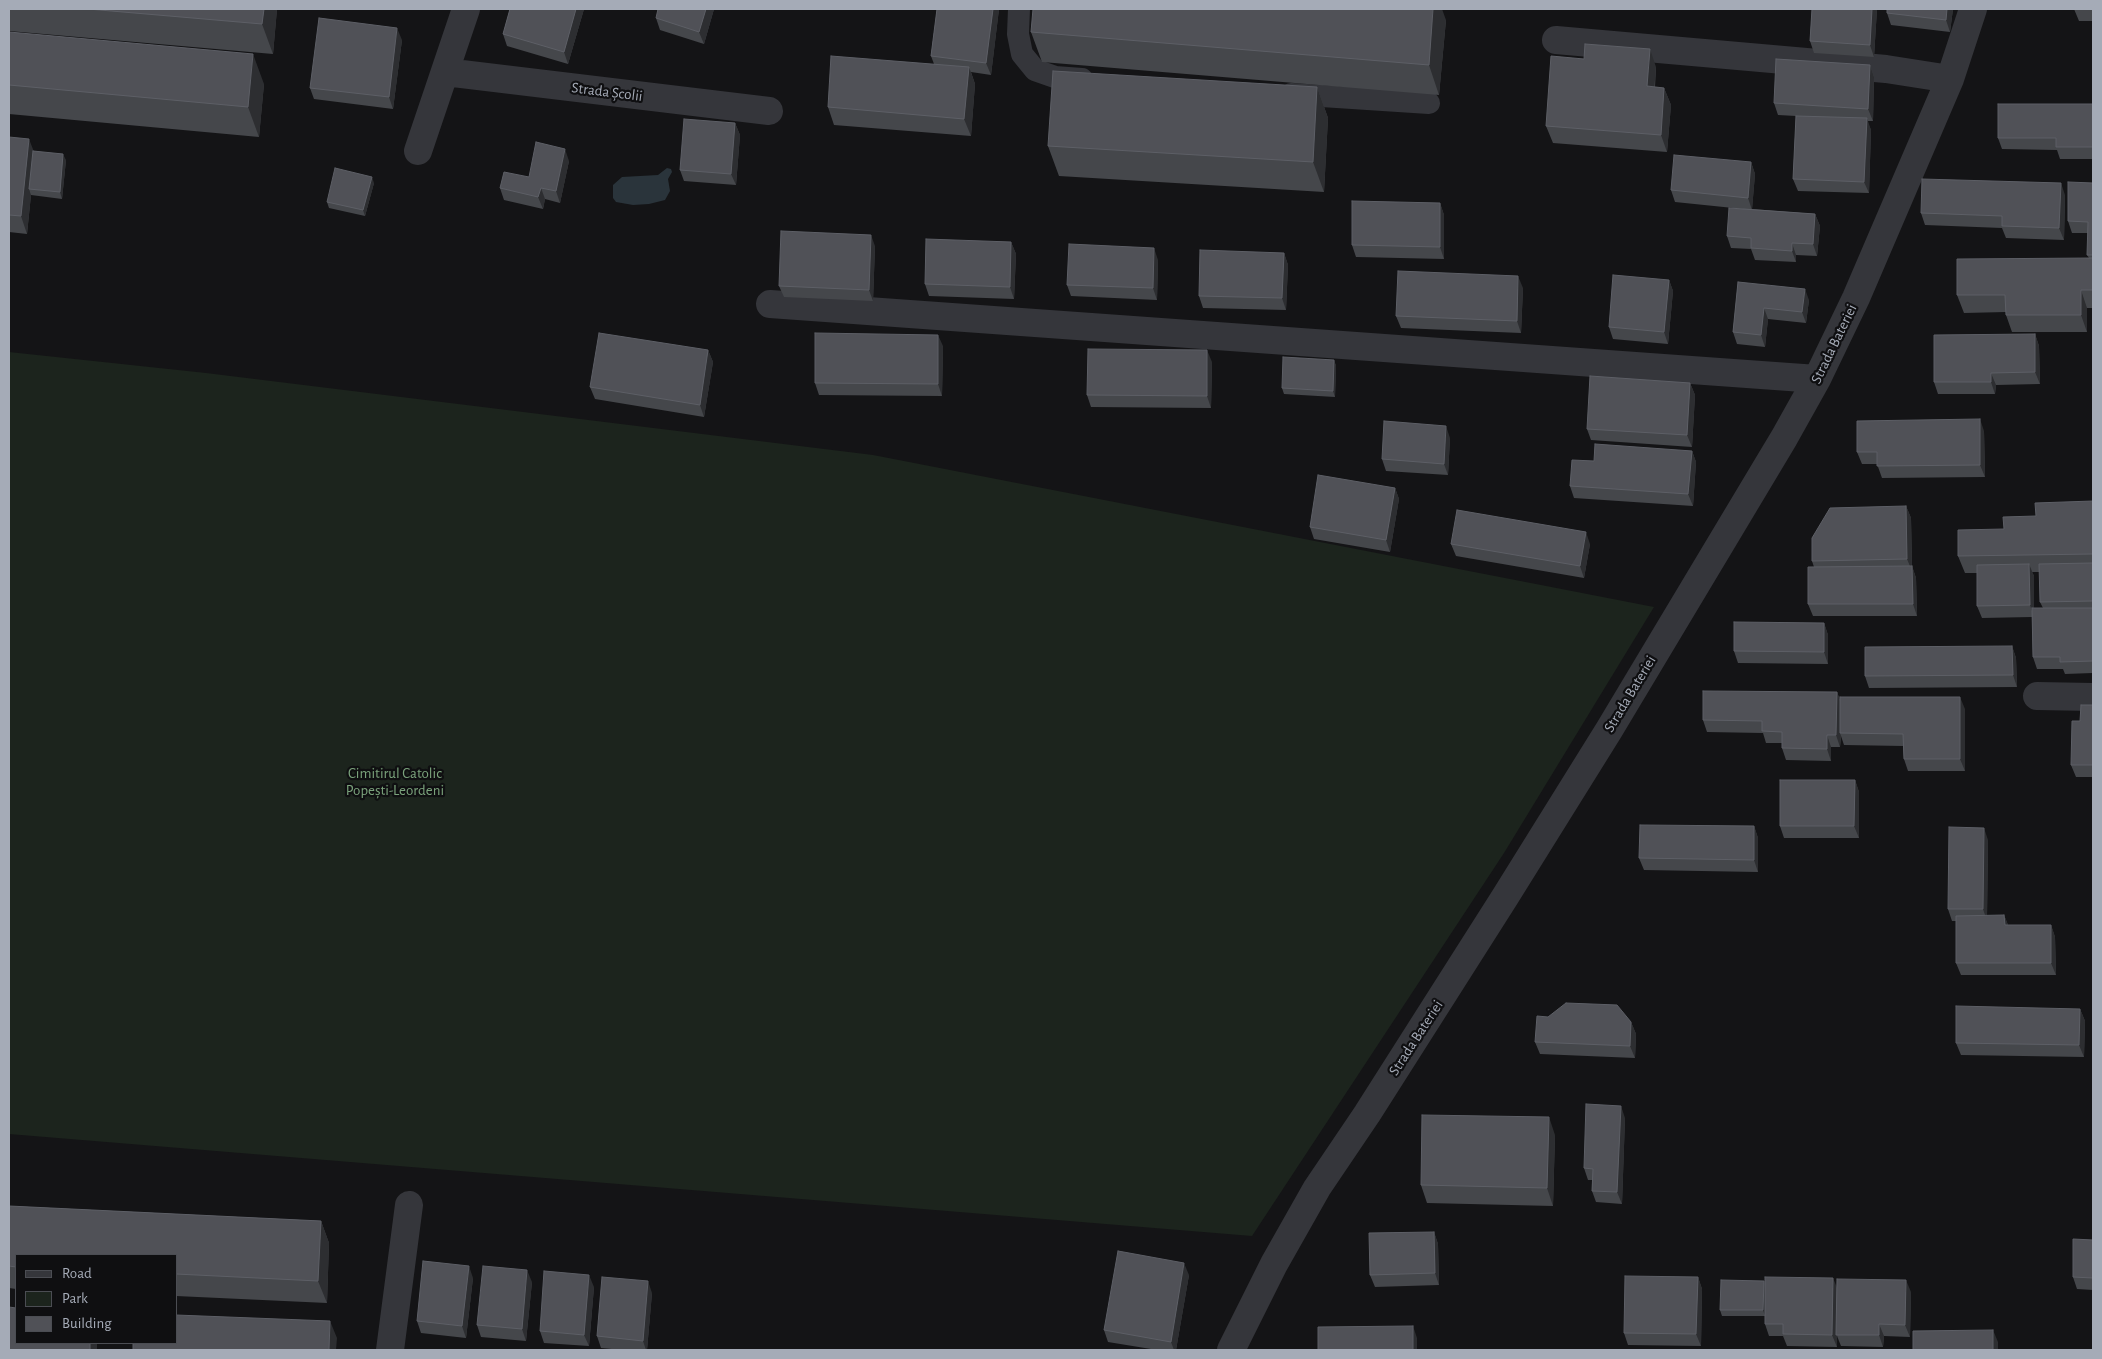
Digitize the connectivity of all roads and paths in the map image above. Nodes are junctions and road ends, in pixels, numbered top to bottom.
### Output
1 (466, 9) edge
2 (1019, 9) edge
3 (1974, 9) edge
4 (1556, 40) dead end
5 (445, 72) junction
6 (1950, 79) junction
7 (1104, 80) edge
8 (1272, 92) edge
9 (1429, 103) edge
10 (769, 111) dead end
11 (418, 151) dead end
12 (770, 304) dead end
13 (1817, 379) junction
14 (2037, 696) dead end
15 (2093, 697) edge
16 (409, 1205) dead end
17 (390, 1350) edge
18 (1231, 1350) edge

1 - 5 street
2 - 7 lane
3 - 6 street, Strada Bateriei
4 - 6 street
5 - 10 street, Strada Școlii
5 - 11 street
6 - 13 street, Strada Bateriei
8 - 9 lane
12 - 13 street
13 - 18 street, Strada Bateriei
14 - 15 street
16 - 17 street

